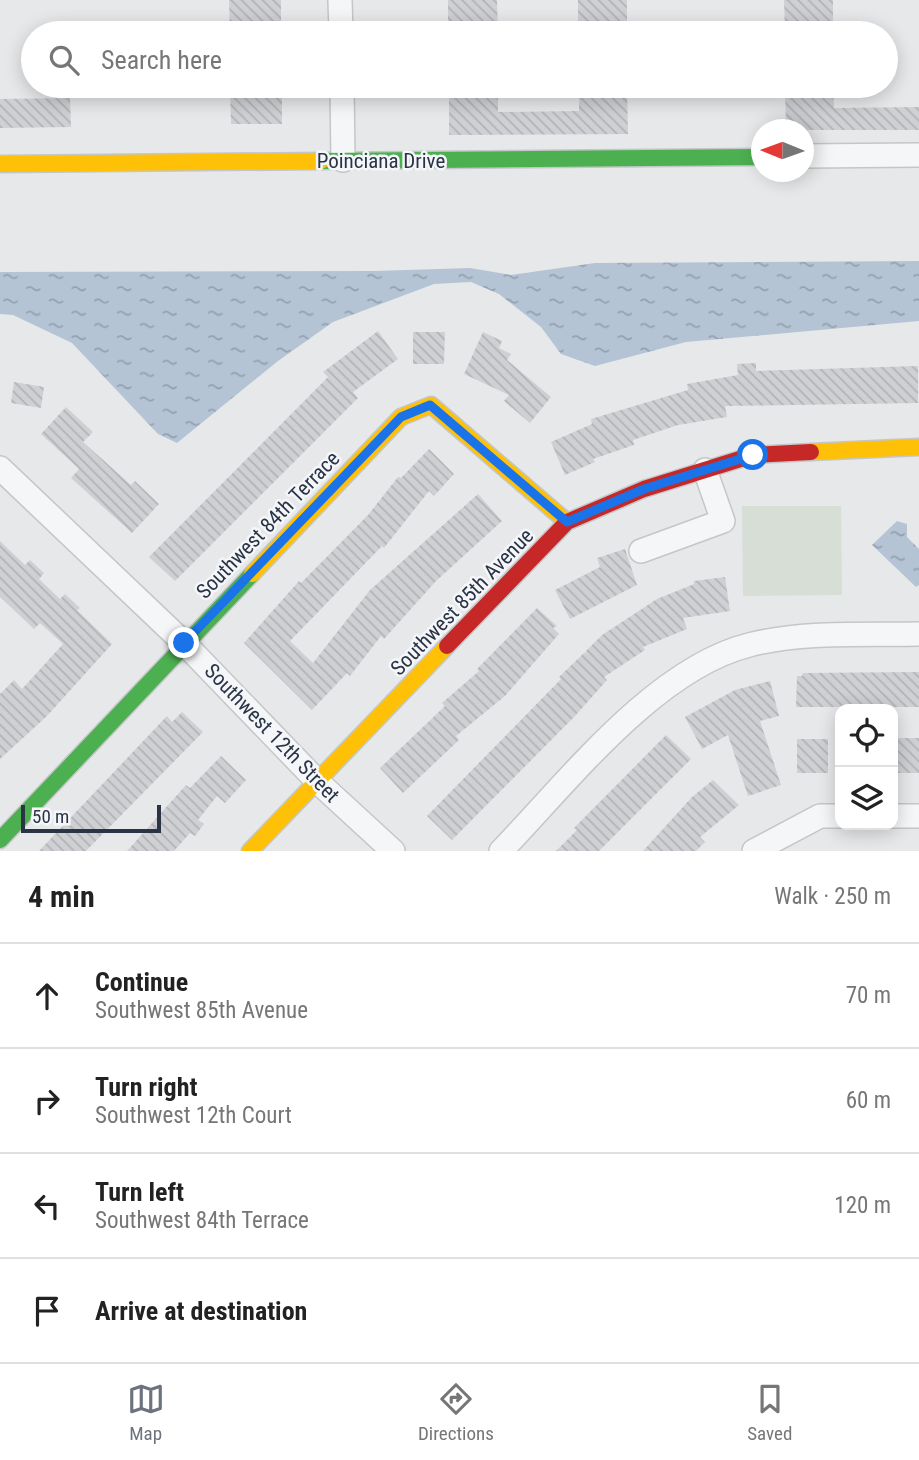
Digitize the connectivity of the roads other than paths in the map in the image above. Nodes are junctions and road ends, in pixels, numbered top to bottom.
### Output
1 (340, 0) edge
2 (341, 21) edge
3 (342, 98) edge
4 (919, 155) edge
5 (814, 156) edge
6 (751, 157) edge
7 (342, 160) junction
8 (0, 164) edge
9 (919, 447) edge
10 (0, 468) edge
11 (705, 470) junction
12 (567, 522) junction
13 (641, 551) dead end
14 (919, 634) edge
15 (184, 643) junction
16 (318, 783) junction
17 (835, 816) edge
18 (898, 816) edge
19 (919, 816) edge
20 (0, 839) edge
21 (250, 851) edge
22 (393, 851) edge
23 (501, 851) edge
24 (754, 851) edge

1 - 2 street
3 - 7 street
4 - 5 street
6 - 7 street, Poinciana Drive
7 - 8 street, Poinciana Drive
9 - 11 street, Southwest 85th Avenue
10 - 15 street, Southwest 12th Street
11 - 12 street, Southwest 85th Avenue
11 - 13 street
12 - 15 street, Southwest 84th Terrace
12 - 16 street, Southwest 85th Avenue
14 - 23 street
15 - 16 street, Southwest 12th Street
15 - 20 street, Southwest 84th Terrace
16 - 21 street, Southwest 85th Avenue
16 - 22 street, Southwest 12th Street
17 - 24 street
18 - 19 street

